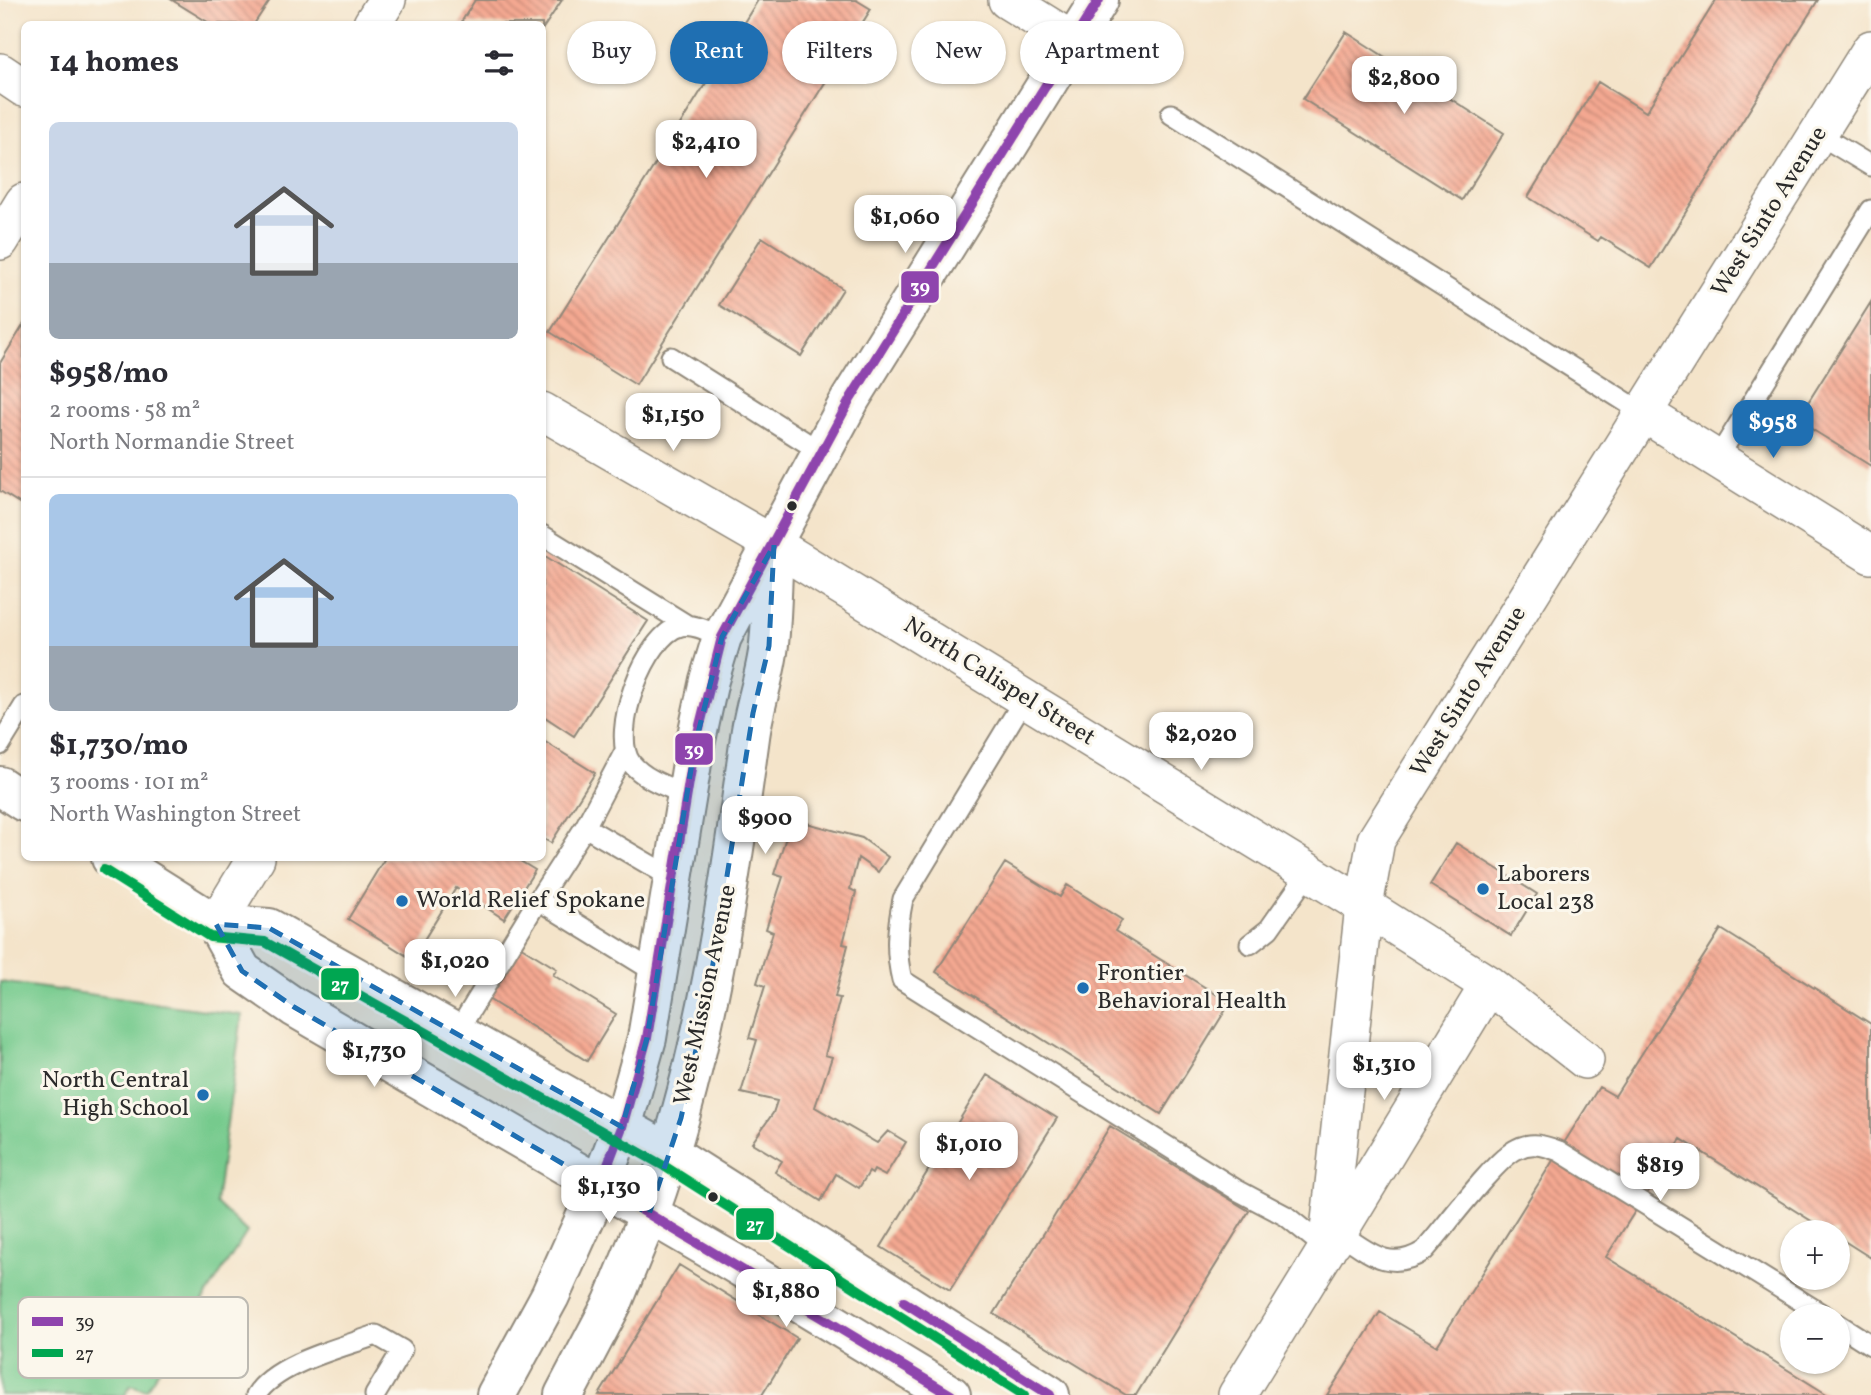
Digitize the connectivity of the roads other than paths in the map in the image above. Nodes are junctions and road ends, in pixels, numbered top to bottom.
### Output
1 (387, 0) edge
2 (1007, 0) edge
3 (1099, 0) edge
4 (374, 21) edge
5 (1041, 21) edge
6 (1086, 21) edge
7 (1871, 49) edge
8 (0, 72) edge
9 (1046, 84) edge
10 (21, 86) edge
11 (1171, 114) dead end
12 (1818, 134) junction
13 (1871, 166) edge
14 (21, 207) edge
15 (1871, 210) edge
16 (0, 241) edge
17 (671, 357) dead end
18 (546, 413) edge
19 (1645, 414) junction
20 (821, 452) junction
21 (1717, 459) junction
22 (546, 537) edge
23 (774, 545) junction
24 (1871, 555) edge
25 (705, 631) junction
26 (1025, 698) junction
27 (21, 711) edge
28 (0, 745) edge
29 (625, 751) junction
30 (0, 786) edge
31 (687, 795) junction
32 (21, 800) edge
33 (585, 827) junction
34 (116, 861) edge
35 (254, 861) edge
36 (1308, 872) junction
37 (674, 879) junction
38 (538, 900) junction
39 (1364, 906) junction
40 (216, 924) junction
41 (1250, 944) dead end
42 (658, 974) junction
43 (1489, 985) junction
44 (456, 1034) junction
45 (1586, 1060) dead end
46 (622, 1127) junction
47 (670, 1154) junction
48 (600, 1185) junction
49 (649, 1214) junction
50 (1332, 1236) junction
51 (1806, 1304) edge
52 (1850, 1332) edge
53 (1871, 1345) edge
54 (256, 1395) edge
55 (375, 1395) edge
56 (496, 1395) edge
57 (564, 1395) edge
58 (951, 1395) edge
59 (1051, 1395) edge
60 (1237, 1395) edge

1 - 4 street
2 - 5 street
3 - 6 main road, West Mission Avenue
7 - 12 street, West Sinto Avenue
8 - 10 street
9 - 20 main road, West Mission Avenue
11 - 19 lane
12 - 13 lane
12 - 19 street, West Sinto Avenue
14 - 16 street
15 - 21 lane
17 - 20 lane
18 - 23 street, North Calispel Street
19 - 21 street
19 - 39 street, West Sinto Avenue
20 - 23 main road, West Mission Avenue
21 - 24 street
22 - 25 lane
23 - 25 main road, West Mission Avenue
23 - 26 street, North Calispel Street
23 - 47 main road, West Mission Avenue
25 - 29 lane
25 - 31 main road, West Mission Avenue
26 - 36 street, North Calispel Street
26 - 50 lane
27 - 28 lane
29 - 31 lane
29 - 33 lane
30 - 32 main road
31 - 37 main road, West Mission Avenue
33 - 37 lane
33 - 38 lane
34 - 40 main road
35 - 40 street
36 - 39 street, North Calispel Street
36 - 41 lane
37 - 42 main road, West Mission Avenue
38 - 42 lane
38 - 44 lane
39 - 43 street, North Calispel Street
39 - 50 street, West Sinto Avenue
40 - 44 main road
40 - 48 main road
42 - 46 main road, West Mission Avenue
43 - 45 street, North Calispel Street
43 - 50 street
44 - 46 main road
46 - 47 main road
46 - 48 main road, West Mission Avenue
47 - 49 main road, West Mission Avenue
47 - 59 main road
48 - 49 main road
48 - 56 main road, West Mission Avenue
49 - 57 main road, West Mission Avenue
49 - 58 main road
50 - 51 lane
50 - 60 street, West Sinto Avenue
52 - 53 lane
54 - 55 lane

